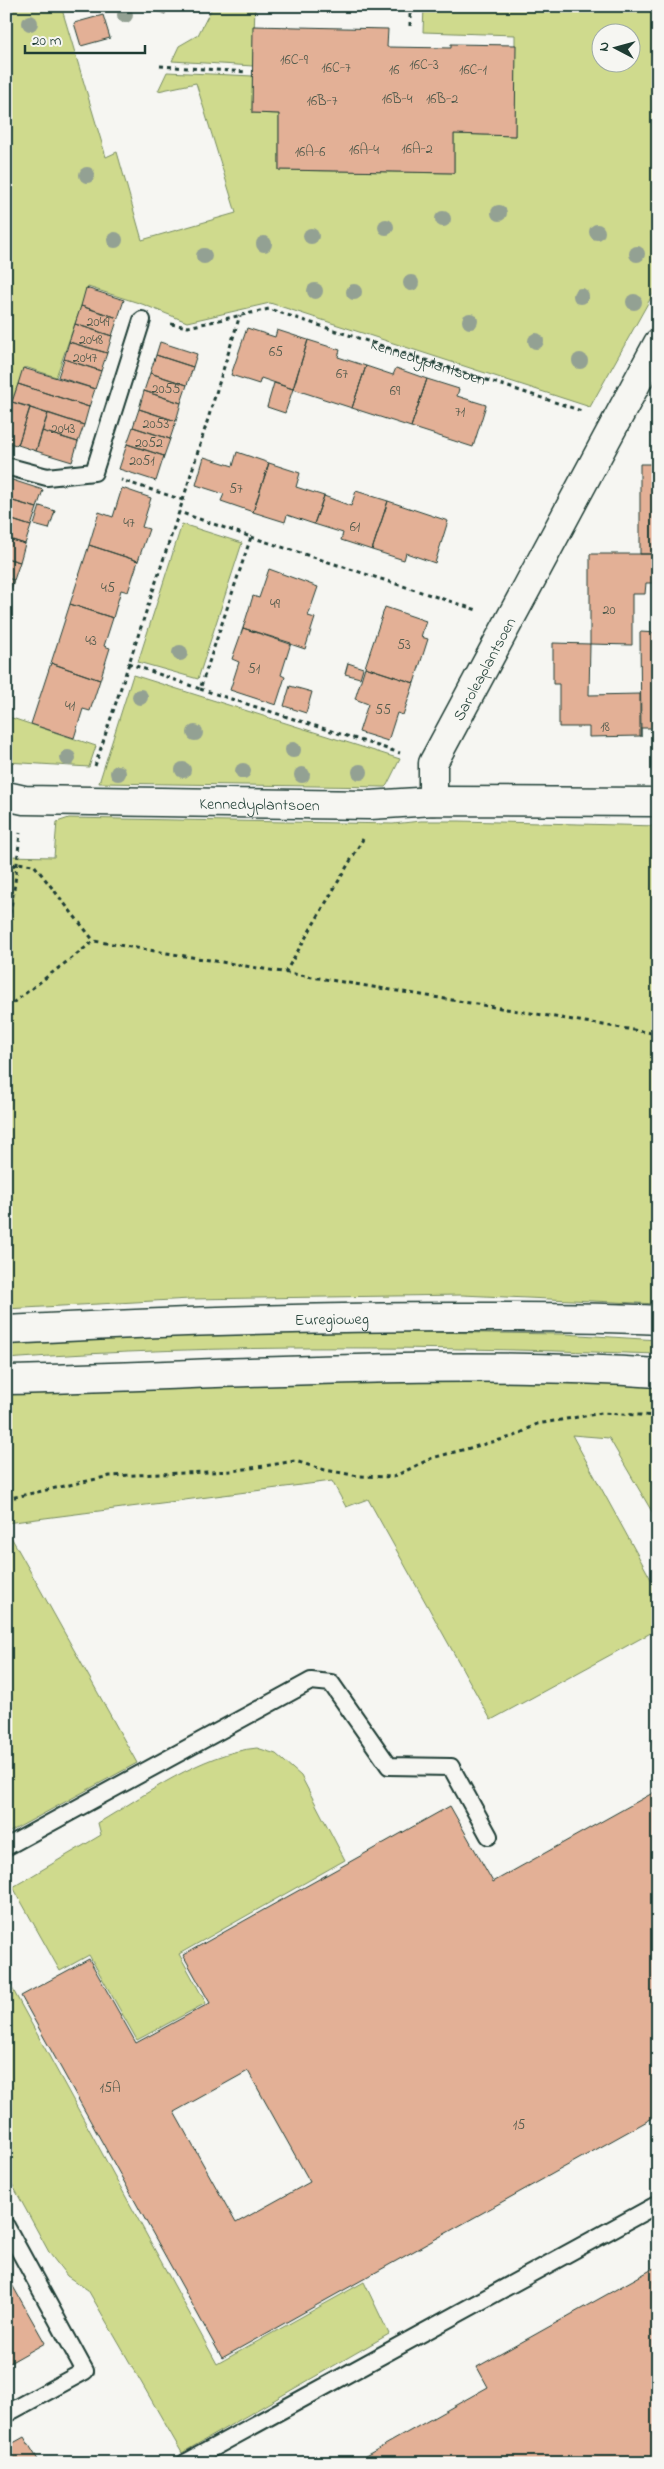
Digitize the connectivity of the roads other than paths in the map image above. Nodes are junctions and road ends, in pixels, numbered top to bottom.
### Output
1 (142, 320) road end
2 (658, 343) edge
3 (6, 466) edge
4 (15, 798) edge
5 (434, 801) junction
6 (658, 802) edge
7 (658, 1320) edge
8 (6, 1330) edge
9 (658, 1373) edge
10 (6, 1380) edge
11 (489, 1836) dead end
12 (6, 1847) edge
13 (658, 2204) edge
14 (6, 2226) edge
15 (6, 2414) edge
16 (185, 2463) edge

1 - 3 lane
2 - 5 main road, Saroleaplantsoen
4 - 5 main road, Kennedyplantsoen
5 - 6 main road
7 - 8 main road, Euregioweg
9 - 10 main road
11 - 12 lane
13 - 16 lane
14 - 15 lane

